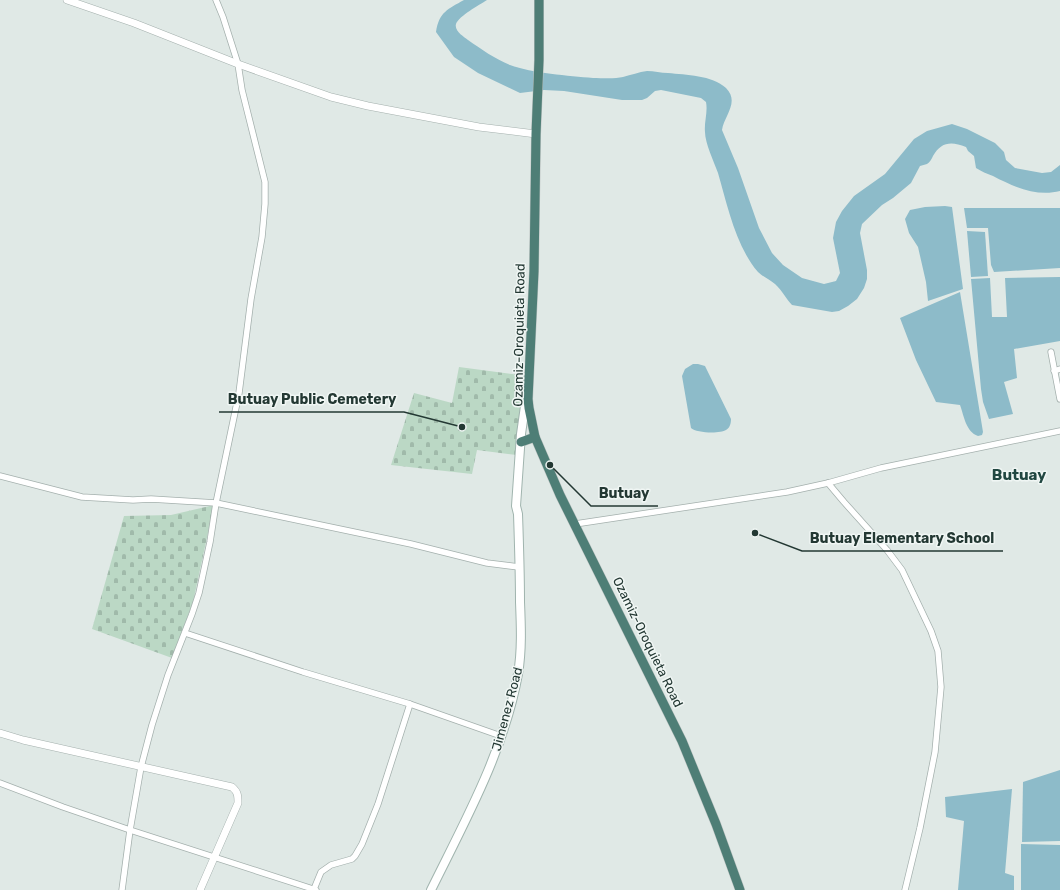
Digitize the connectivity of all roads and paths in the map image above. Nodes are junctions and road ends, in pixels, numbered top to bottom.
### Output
1 (67, 0) edge
2 (216, 0) edge
3 (540, 0) edge
4 (238, 64) junction
5 (536, 134) junction
6 (1051, 352) dead end
7 (1057, 370) edge
8 (528, 387) junction
9 (1059, 390) edge
10 (1060, 399) edge
11 (529, 408) junction
12 (1060, 431) edge
13 (535, 438) junction
14 (523, 441) junction
15 (0, 476) edge
16 (828, 483) junction
17 (216, 503) junction
18 (575, 524) junction
19 (519, 567) junction
20 (184, 633) junction
21 (410, 704) junction
22 (0, 733) edge
23 (501, 736) junction
24 (141, 767) junction
25 (0, 783) edge
26 (130, 830) junction
27 (214, 856) junction
28 (122, 890) edge
29 (200, 890) edge
30 (315, 890) edge
31 (431, 890) edge
32 (740, 890) edge
33 (905, 890) edge

1 - 4 street
2 - 4 street
3 - 5 highway, Ozamiz-Oroquieta Road
4 - 5 street
4 - 17 street
5 - 8 highway, Ozamiz-Oroquieta Road
6 - 7 street
7 - 9 street
8 - 11 highway, Ozamiz-Oroquieta Road
8 - 14 main road, Jimenez Road
9 - 10 street
11 - 13 highway, Ozamiz-Oroquieta Road
11 - 14 main road, Jimenez Road
12 - 16 street
13 - 14 highway
13 - 18 highway, Ozamiz-Oroquieta Road
14 - 19 main road, Jimenez Road
15 - 17 street
16 - 18 street
16 - 33 street
17 - 19 street
17 - 20 street
18 - 32 highway, Ozamiz-Oroquieta Road
19 - 23 main road, Jimenez Road
20 - 21 street
20 - 24 street
21 - 23 street
21 - 30 street
22 - 24 street
23 - 31 main road, Jimenez Road
24 - 26 street
24 - 27 street
25 - 26 street
26 - 27 street
26 - 28 street
27 - 29 street
27 - 30 street

